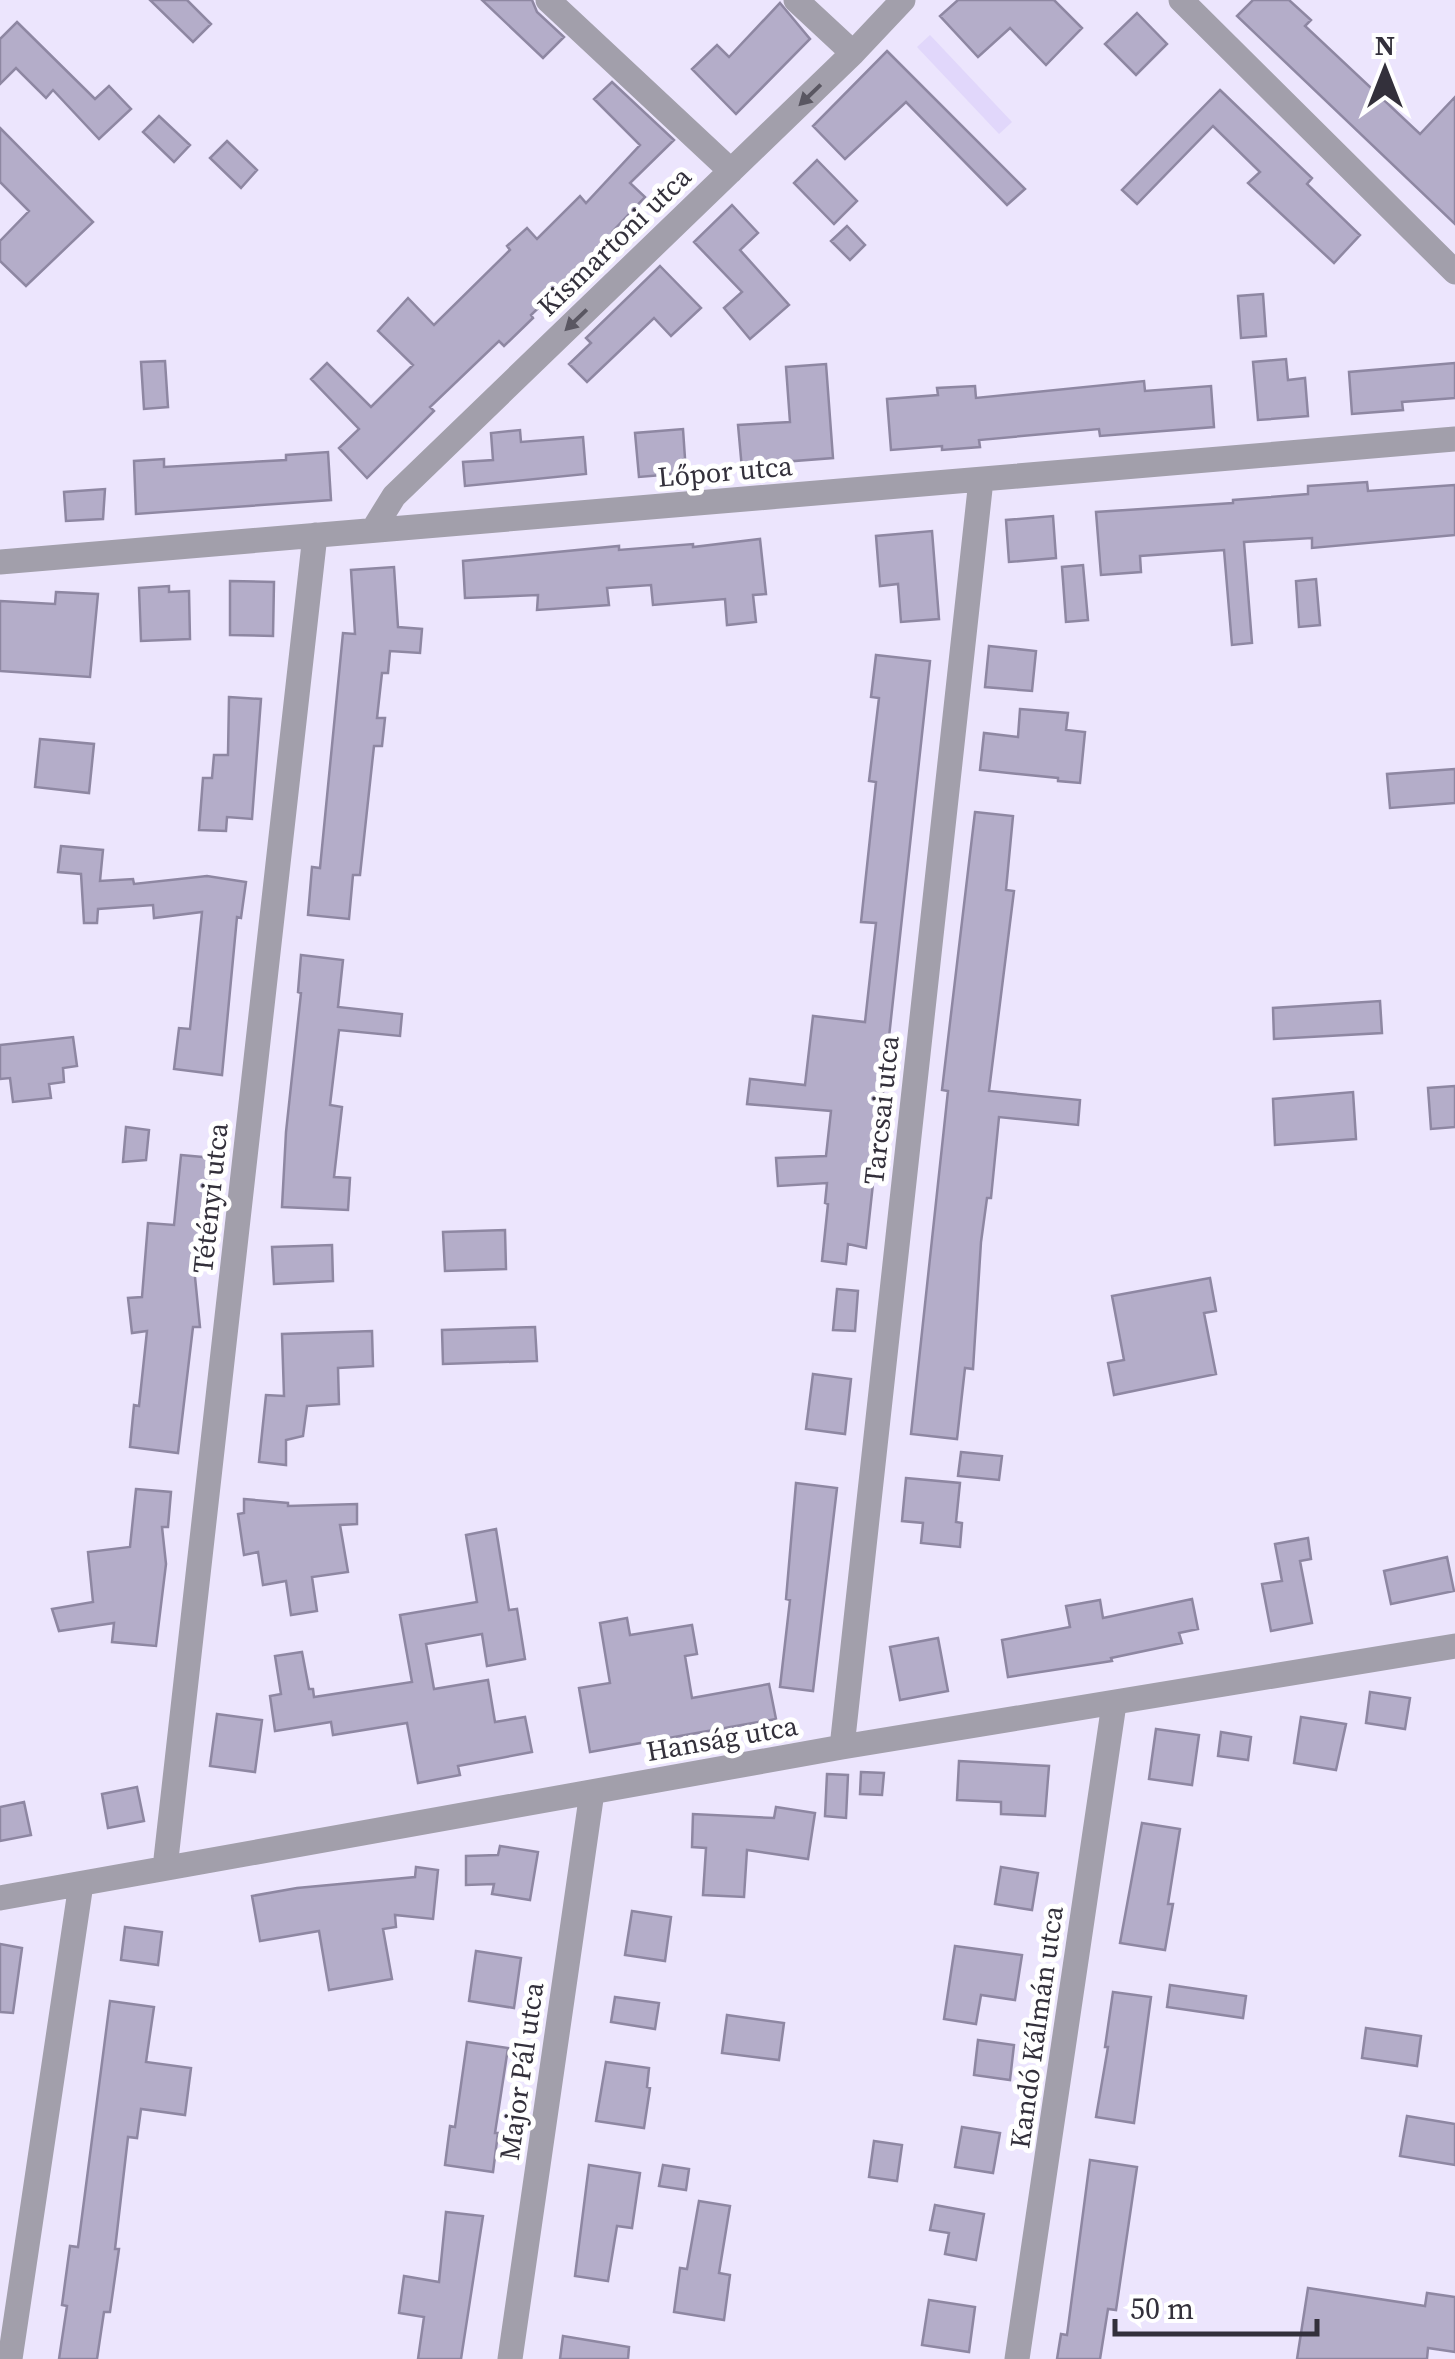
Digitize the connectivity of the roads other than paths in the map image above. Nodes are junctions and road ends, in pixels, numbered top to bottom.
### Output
1 (548, 0) edge
2 (796, 0) edge
3 (903, 0) edge
4 (1181, 0) edge
5 (853, 53) junction
6 (731, 171) junction
7 (1455, 272) edge
8 (1455, 439) edge
9 (980, 480) junction
10 (373, 530) junction
11 (315, 535) junction
12 (0, 562) edge
13 (1455, 1646) edge
14 (1114, 1704) junction
15 (842, 1748) junction
16 (592, 1792) junction
17 (165, 1868) junction
18 (81, 1884) junction
19 (0, 1898) edge
20 (10, 2359) edge
21 (510, 2359) edge
22 (1017, 2359) edge

1 - 6 street
2 - 5 street
3 - 5 street, Kismartoni utca
4 - 7 street
5 -> 6 street, Kismartoni utca
6 -> 10 street, Kismartoni utca
8 - 9 street, Lőpor utca
9 - 10 street, Lőpor utca
9 - 15 street, Tarcsai utca
10 - 11 street, Lőpor utca
11 - 12 street, Lőpor utca
11 - 17 street, Tétényi utca
13 - 14 street, Hanság utca
14 - 15 street, Hanság utca
14 - 22 street, Kandó Kálmán utca
15 - 16 street, Hanság utca
16 - 17 street, Hanság utca
16 - 21 street, Major Pál utca
17 - 18 street, Hanság utca
18 - 19 street, Hanság utca
18 - 20 street

